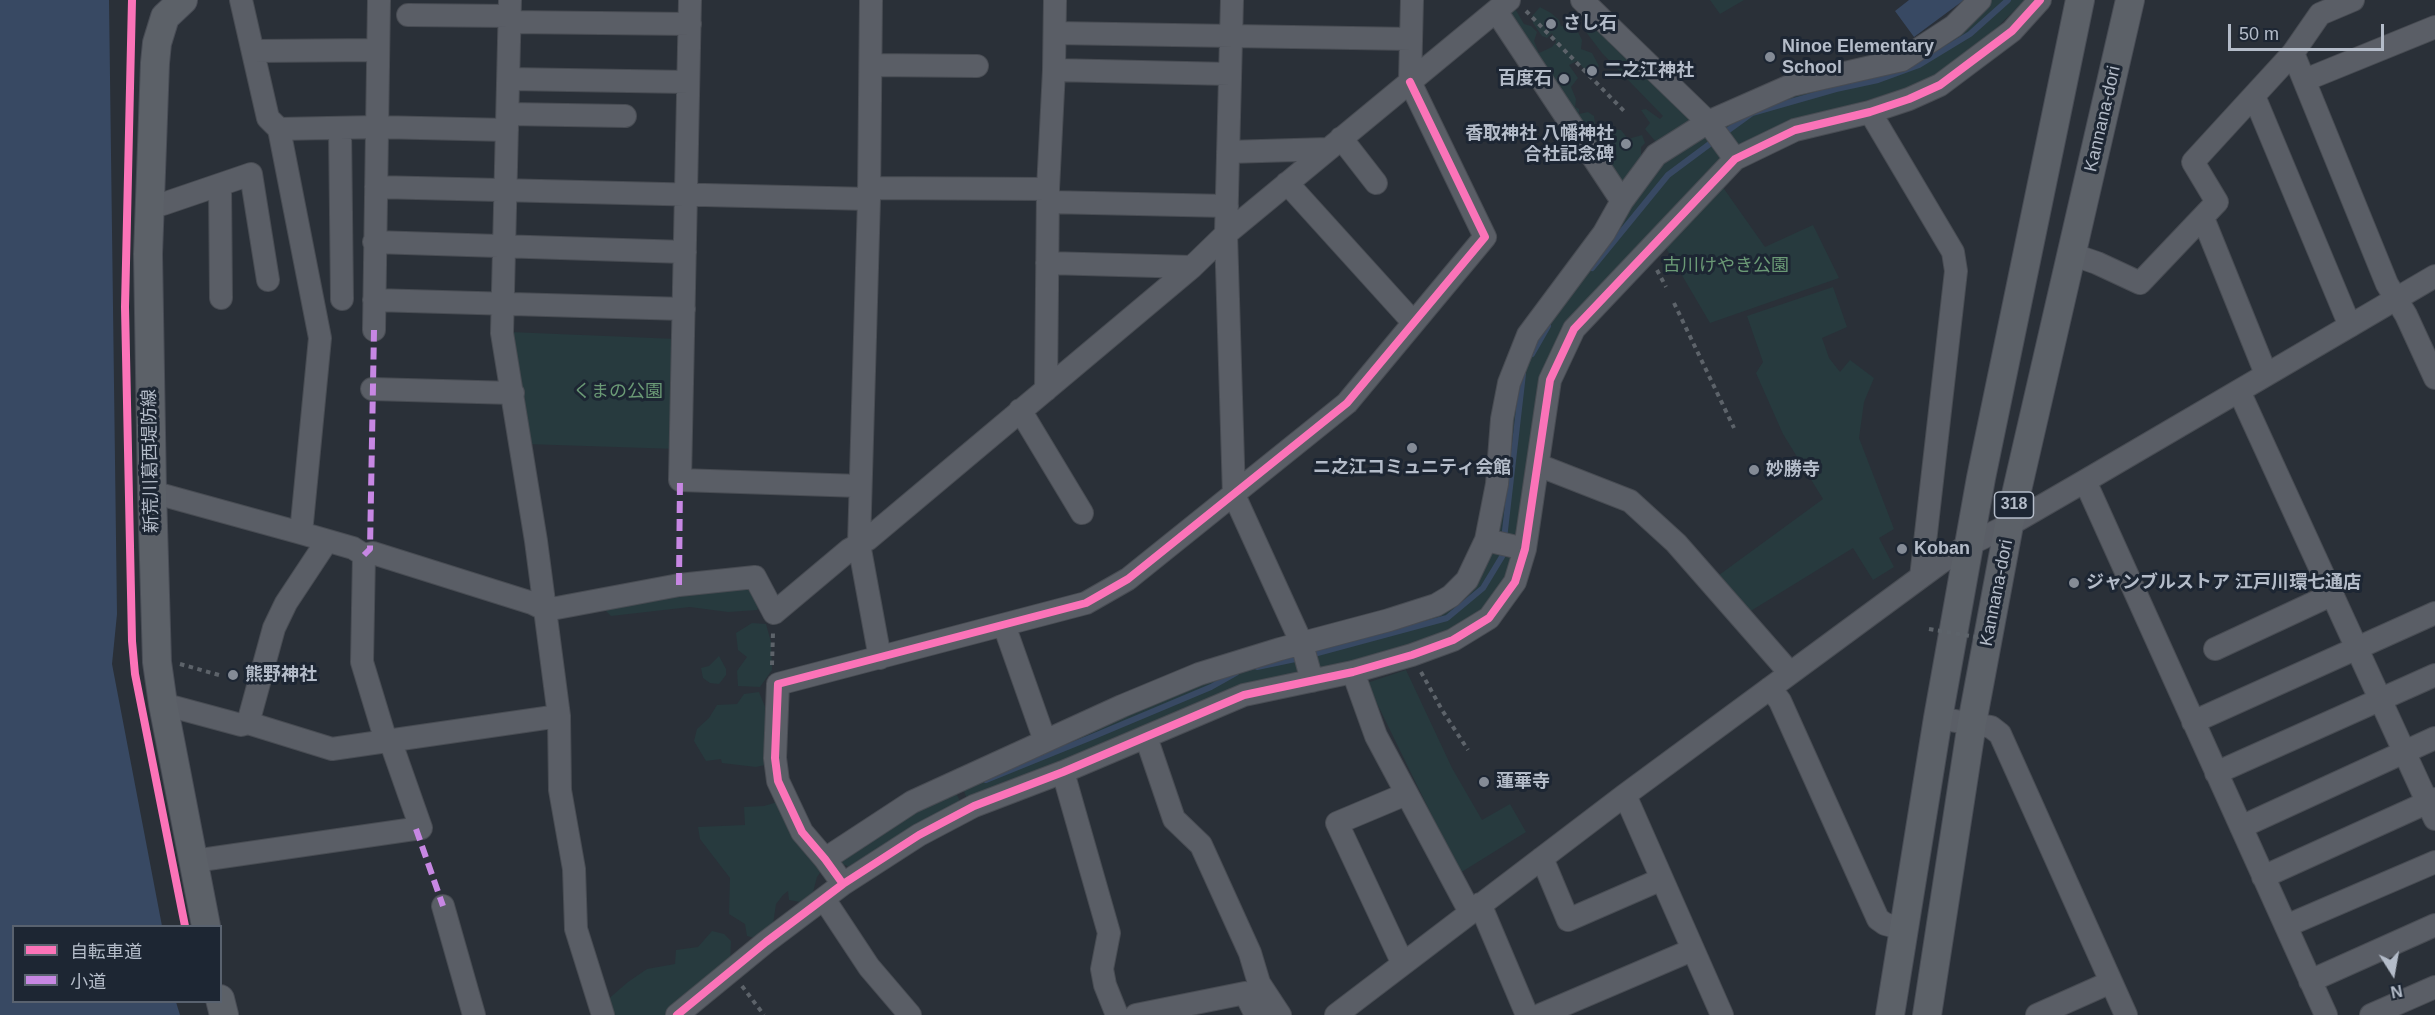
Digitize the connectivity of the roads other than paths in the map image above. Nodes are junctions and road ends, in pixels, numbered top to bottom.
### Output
1 (183, 0) edge
2 (241, 0) edge
3 (379, 0) edge
4 (690, 0) edge
5 (871, 0) edge
6 (1055, 0) edge
7 (1232, 0) edge
8 (1412, 0) edge
9 (1582, 0) edge
10 (1980, 0) edge
11 (2040, 0) edge
12 (2080, 0) edge
13 (2130, 0) edge
14 (2354, 0) edge
15 (1509, 6) edge
16 (2312, 8) edge
17 (510, 13) edge
18 (408, 15) dead end
19 (690, 24) junction
20 (2435, 27) edge
21 (1054, 33) junction
22 (1230, 36) junction
23 (1411, 39) junction
24 (378, 50) junction
25 (253, 51) junction
26 (2293, 53) junction
27 (871, 65) junction
28 (977, 66) dead end
29 (1054, 70) junction
30 (1230, 74) junction
31 (509, 79) junction
32 (2305, 80) junction
33 (688, 82) junction
34 (1410, 82) junction
35 (2254, 96) junction
36 (1870, 112) junction
37 (625, 116) dead end
38 (508, 122) junction
39 (1710, 124) junction
40 (376, 127) junction
41 (340, 128) junction
42 (279, 129) junction
43 (1334, 144) junction
44 (1228, 152) junction
45 (1731, 154) junction
46 (1287, 183) junction
47 (1376, 183) dead end
48 (220, 185) junction
49 (376, 188) junction
50 (506, 190) junction
51 (869, 193) junction
52 (686, 195) junction
53 (1048, 196) junction
54 (1622, 201) junction
55 (149, 206) junction
56 (1227, 206) junction
57 (2203, 218) junction
58 (1226, 234) junction
59 (374, 242) junction
60 (505, 246) junction
61 (685, 252) junction
62 (2071, 254) junction
63 (1047, 263) junction
64 (1192, 267) junction
65 (2435, 276) edge
66 (268, 280) dead end
67 (221, 298) dead end
68 (342, 299) dead end
69 (2396, 299) junction
70 (374, 300) junction
71 (504, 303) junction
72 (684, 309) junction
73 (1413, 322) junction
74 (2350, 326) junction
75 (374, 330) dead end
76 (2266, 374) junction
77 (2435, 378) edge
78 (372, 389) dead end
79 (1046, 390) junction
80 (2239, 391) junction
81 (513, 393) junction
82 (1020, 410) junction
83 (1538, 465) junction
84 (2085, 481) junction
85 (860, 486) junction
86 (152, 492) junction
87 (1234, 495) junction
88 (1082, 513) dead end
89 (2009, 525) junction
90 (301, 533) junction
91 (1486, 540) junction
92 (327, 541) junction
93 (859, 544) junction
94 (1968, 545) junction
95 (1525, 549) junction
96 (364, 555) junction
97 (1921, 577) junction
98 (2333, 594) junction
99 (546, 610) junction
100 (2435, 613) edge
101 (1005, 625) junction
102 (1302, 644) junction
103 (2358, 648) junction
104 (2215, 649) dead end
105 (880, 658) junction
106 (1353, 672) junction
107 (1790, 673) junction
108 (2435, 675) edge
109 (1312, 681) junction
110 (1770, 688) junction
111 (2381, 699) junction
112 (163, 704) junction
113 (559, 716) junction
114 (1938, 718) junction
115 (2193, 722) junction
116 (248, 723) junction
117 (1972, 723) junction
118 (1146, 737) junction
119 (2435, 738) edge
120 (388, 741) junction
121 (1045, 741) junction
122 (2405, 752) junction
123 (1064, 772) junction
124 (2216, 773) junction
125 (1407, 794) junction
126 (1625, 795) junction
127 (2433, 807) edge
128 (2241, 827) junction
129 (1542, 858) junction
130 (825, 859) junction
131 (194, 861) junction
132 (2435, 862) edge
133 (2263, 877) junction
134 (1662, 879) junction
135 (843, 884) junction
136 (824, 899) junction
137 (442, 906) dead end
138 (1475, 908) junction
139 (207, 925) edge
140 (2435, 925) edge
141 (2286, 926) junction
142 (1904, 929) junction
143 (1692, 950) junction
144 (1403, 964) junction
145 (2310, 981) junction
146 (2111, 982) junction
147 (2435, 987) edge
148 (474, 1015) edge
149 (603, 1015) edge
150 (677, 1015) edge
151 (910, 1015) edge
152 (1118, 1015) edge
153 (1136, 1015) edge
154 (1256, 1015) edge
155 (1280, 1015) edge
156 (1336, 1015) edge
157 (1527, 1015) edge
158 (1540, 1015) edge
159 (1722, 1015) edge
160 (1890, 1015) edge
161 (1927, 1015) edge
162 (2037, 1015) edge
163 (2126, 1015) edge
164 (2326, 1015) edge
165 (2371, 1015) edge

1 - 55 main road, 新荒川葛西堤防線
2 - 25 street
3 - 24 street
4 - 19 street
5 - 27 street
6 - 21 street
7 - 22 street
8 - 23 street
9 - 39 street
10 - 39 street
11 - 36 street
12 - 94 main road, Kannana-dori / 318
13 - 62 main road, Kannana-dori / 318
14 - 16 street
15 - 34 street
15 - 54 street
16 - 26 street
17 - 18 street
17 - 19 street
17 - 31 street
19 - 33 street
20 - 32 street
21 - 22 street
21 - 29 street
22 - 23 street
22 - 30 street
23 - 34 street
24 - 25 street
24 - 40 street
25 - 42 street
26 - 32 street
26 - 35 street
27 - 28 street
27 - 51 street
29 - 30 street
29 - 53 street
30 - 44 street
31 - 33 street
31 - 38 street
32 - 69 street
33 - 52 street
34 - 43 street
34 - 73 street
35 - 57 street
35 - 74 street
36 - 45 street
36 - 97 street
37 - 38 street
38 - 40 street
38 - 50 street
39 - 45 street
39 - 54 street
40 - 41 street
40 - 49 street
41 - 42 street
41 - 68 street
42 - 90 street
43 - 44 street
43 - 46 street
43 - 47 street
44 - 56 street
45 - 83 street
46 - 58 street
46 - 73 street
48 - 55 street
48 - 66 street
48 - 67 street
49 - 50 street
49 - 59 street
50 - 52 street
50 - 60 street
51 - 52 street
51 - 53 street
51 - 85 street
52 - 61 street
53 - 56 street
53 - 63 street
54 - 91 street
55 - 86 main road, 新荒川葛西堤防線
56 - 58 street
57 - 62 street
57 - 76 street
58 - 64 street
58 - 87 street
59 - 60 street
59 - 70 street
60 - 61 street
60 - 71 street
61 - 72 street
62 - 89 main road, Kannana-dori / 318
63 - 64 street
63 - 79 street
64 - 79 street
65 - 69 street
69 - 74 street
69 - 77 street
70 - 71 street
70 - 75 street
71 - 72 street
71 - 81 street
72 - 85 street
73 - 87 street
74 - 76 street
76 - 80 street
78 - 81 street
79 - 82 street
80 - 84 street
80 - 98 street
81 - 99 street
82 - 88 street
82 - 93 street
83 - 95 street
83 - 107 street
84 - 89 street
84 - 115 street
85 - 93 street
86 - 90 street
86 - 112 main road, 新荒川葛西堤防線
87 - 101 street
87 - 102 street
89 - 94 street
89 - 117 main road, Kannana-dori / 318
90 - 92 street
91 - 95 street
91 - 102 street
92 - 96 street
92 - 116 street
93 - 99 street
93 - 105 street
94 - 97 street
94 - 114 main road, Kannana-dori / 318
95 - 106 street
96 - 99 street
96 - 120 street
97 - 107 street
98 - 103 street
98 - 104 street
99 - 113 street
100 - 103 street
101 - 105 street
101 - 121 street
102 - 109 street
102 - 121 street
103 - 111 street
103 - 115 street
105 - 130 street
106 - 109 street
106 - 125 street
107 - 110 street
108 - 111 street
109 - 118 street
110 - 126 street
110 - 142 street
111 - 122 street
111 - 124 street
112 - 116 street
112 - 131 main road, 新荒川葛西堤防線
113 - 120 street
113 - 149 street
114 - 117 street
114 - 142 main road, Kannana-dori / 318
115 - 124 street
116 - 120 street
117 - 146 street
117 - 161 main road, Kannana-dori / 318
118 - 123 street
118 - 155 street
119 - 122 street
120 - 131 street
121 - 130 street
122 - 127 street
122 - 128 street
123 - 135 street
123 - 152 street
124 - 128 street
125 - 138 street
125 - 144 street
126 - 129 street
126 - 134 street
127 - 133 street
128 - 133 street
129 - 134 street
129 - 138 street
130 - 135 street
131 - 139 main road, 新荒川葛西堤防線
132 - 141 street
133 - 141 street
134 - 143 street
135 - 136 street
136 - 150 street
136 - 151 street
137 - 148 street
138 - 144 street
138 - 157 street
140 - 145 street
141 - 145 street
142 - 160 main road, Kannana-dori / 318
143 - 158 street
143 - 159 street
144 - 156 street
145 - 164 street
146 - 162 street
146 - 163 street
147 - 165 street
153 - 154 street

